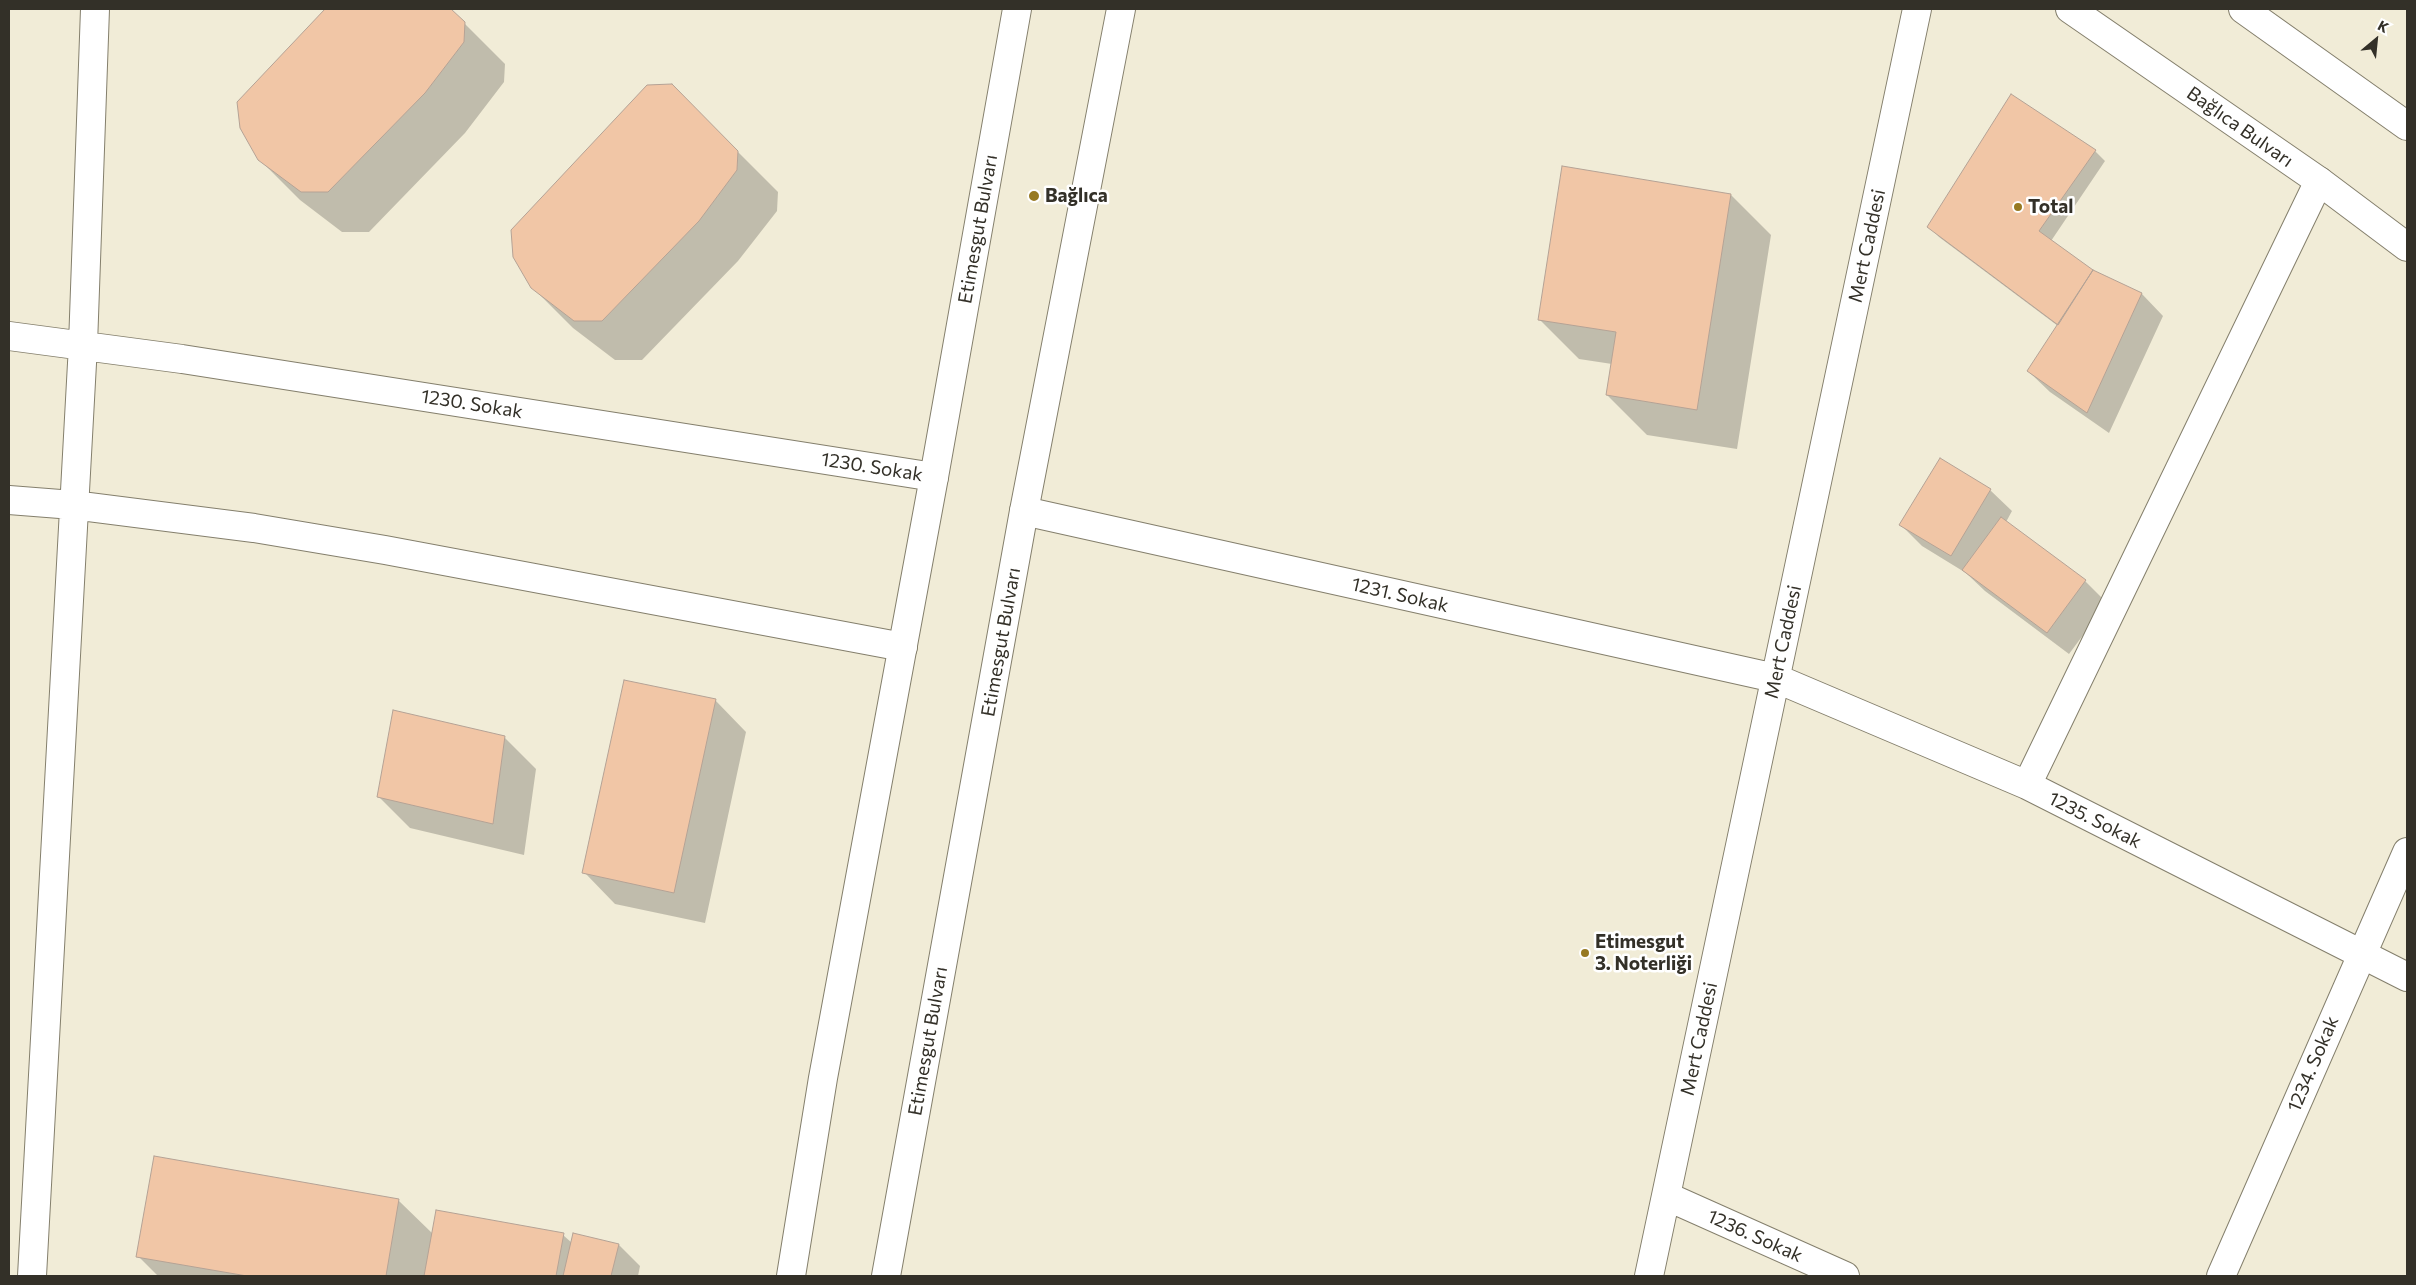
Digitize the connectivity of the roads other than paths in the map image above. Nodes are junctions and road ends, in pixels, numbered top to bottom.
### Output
1 (95, 9) edge
2 (1017, 9) edge
3 (1121, 9) edge
4 (1917, 9) edge
5 (2070, 9) edge
6 (2242, 9) edge
7 (2407, 126) edge
8 (2319, 181) junction
9 (2407, 248) edge
10 (9, 336) edge
11 (83, 345) junction
12 (934, 477) junction
13 (9, 500) edge
14 (73, 506) junction
15 (1024, 511) junction
16 (903, 647) junction
17 (1775, 678) junction
18 (2026, 786) junction
19 (2407, 852) edge
20 (2361, 954) junction
21 (2407, 977) edge
22 (1666, 1196) junction
23 (32, 1276) edge
24 (792, 1276) edge
25 (886, 1276) edge
26 (1649, 1276) edge
27 (1845, 1276) edge
28 (2221, 1276) edge

1 - 11 street
2 - 12 street, Etimesgut Bulvarı
3 - 15 street, Etimesgut Bulvarı
4 - 17 street, Mert Caddesi
5 - 8 street, Bağlıca Bulvarı
6 - 7 street
8 - 9 street, Bağlıca Bulvarı
8 - 18 street
10 - 11 street, 1230. Sokak
11 - 12 street, 1230. Sokak
11 - 14 street
12 - 16 street, Etimesgut Bulvarı
13 - 14 street
14 - 16 street
14 - 23 street
15 - 17 street, 1231. Sokak
15 - 25 street, Etimesgut Bulvarı
16 - 24 street, Etimesgut Bulvarı
17 - 18 street, 1235. Sokak
17 - 22 street, Mert Caddesi
18 - 20 street, 1235. Sokak
19 - 20 street, 1234. Sokak
20 - 21 street, 1235. Sokak
20 - 28 street, 1234. Sokak
22 - 26 street, Mert Caddesi
22 - 27 street, 1236. Sokak

